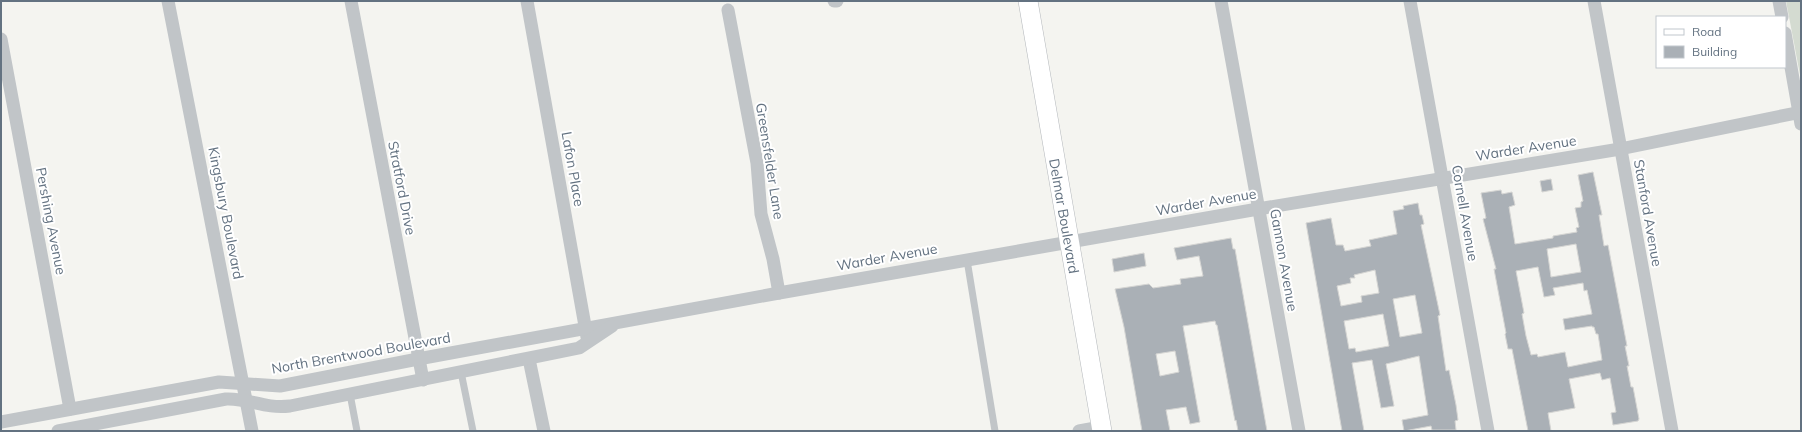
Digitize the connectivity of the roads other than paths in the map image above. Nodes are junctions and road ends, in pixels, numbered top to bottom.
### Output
1 (168, 1) edge
2 (351, 1) edge
3 (527, 1) edge
4 (834, 1) edge
5 (837, 1) edge
6 (1028, 1) edge
7 (1221, 1) edge
8 (1410, 1) edge
9 (1594, 1) edge
10 (1779, 1) edge
11 (728, 10) dead end
12 (1782, 16) edge
13 (1, 39) edge
14 (1786, 39) edge
15 (1800, 116) edge
16 (1620, 149) junction
17 (1442, 179) junction
18 (1258, 209) junction
19 (1069, 242) junction
20 (966, 260) junction
21 (779, 293) junction
22 (617, 323) junction
23 (585, 329) junction
24 (588, 343) junction
25 (418, 359) junction
26 (529, 359) junction
27 (461, 372) junction
28 (423, 380) junction
29 (243, 383) junction
30 (350, 394) junction
31 (246, 401) junction
32 (70, 409) junction
33 (1, 422) edge
34 (1102, 429) edge
35 (58, 431) edge
36 (252, 431) edge
37 (357, 431) edge
38 (473, 431) edge
39 (544, 431) edge
40 (995, 431) edge
41 (1079, 431) edge
42 (1299, 431) edge
43 (1488, 431) edge
44 (1672, 431) edge

1 - 29 street, Kingsbury Boulevard
2 - 25 street, Stratford Drive
3 - 23 street, Lafon Place
4 - 5 street
6 - 19 main road, Delmar Boulevard
7 - 18 street, Gannon Avenue
8 - 17 street, Cornell Avenue
9 - 16 street, Stanford Avenue
10 - 12 street
11 - 21 street, Greensfelder Lane
13 - 32 street, Pershing Avenue
14 - 15 street
15 - 16 street, Warder Avenue
16 - 17 street, Warder Avenue
16 - 44 street, Stanford Avenue
17 - 18 street, Warder Avenue
17 - 43 street, Cornell Avenue
18 - 19 street, Warder Avenue
18 - 42 street, Gannon Avenue
19 - 20 street, Warder Avenue
19 - 34 main road, Delmar Boulevard
20 - 21 street, Warder Avenue
20 - 40 lane
21 - 22 street, Warder Avenue
22 - 23 street, Warder Avenue
22 - 24 street, Warder Avenue
23 - 24 street, Lafon Place
23 - 25 street, North Brentwood Boulevard
24 - 26 street
25 - 28 street, Stratford Drive
25 - 29 street, North Brentwood Boulevard
26 - 27 street
26 - 39 street
27 - 28 street
27 - 38 lane
28 - 30 street
29 - 31 street, Kingsbury Boulevard
29 - 32 street, North Brentwood Boulevard
30 - 31 street
30 - 37 lane
31 - 35 street
31 - 36 street, Kingsbury Boulevard
32 - 33 street, North Brentwood Boulevard
34 - 41 street

